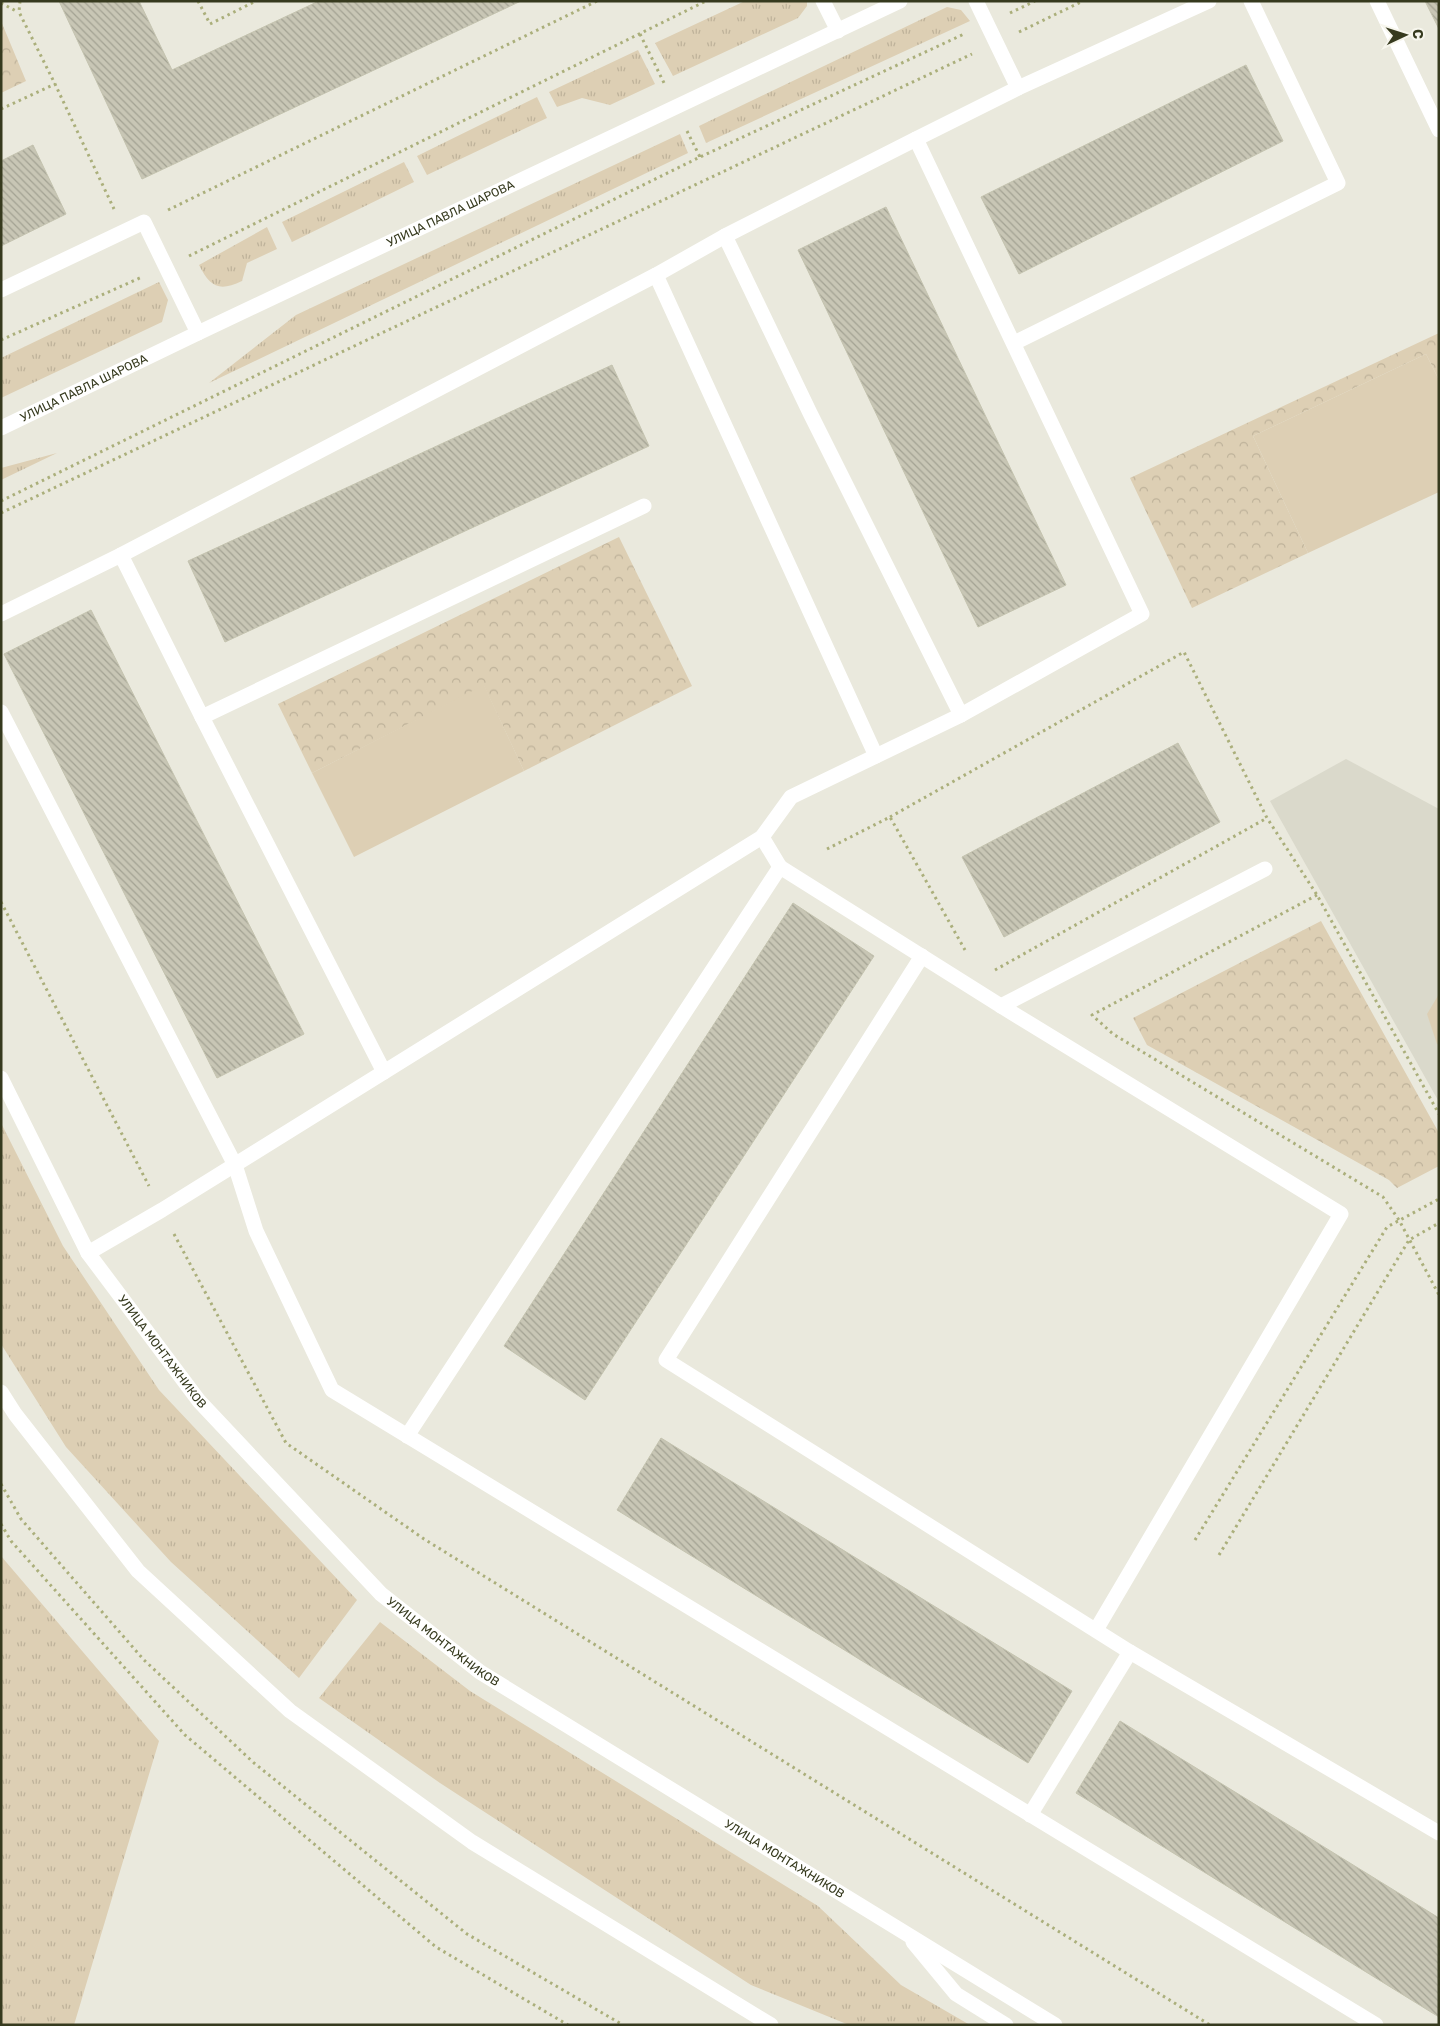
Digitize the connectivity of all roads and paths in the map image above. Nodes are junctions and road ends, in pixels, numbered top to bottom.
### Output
1 (20, 1) edge
2 (198, 1) edge
3 (256, 1) edge
4 (597, 1) edge
5 (706, 1) edge
6 (823, 1) edge
7 (900, 1) edge
8 (976, 1) edge
9 (1035, 1) edge
10 (1083, 1) edge
11 (1209, 1) edge
12 (1251, 1) edge
13 (1377, 1) edge
14 (1, 3) edge
15 (18, 12) junction
16 (988, 23) junction
17 (838, 30) junction
18 (996, 42) junction
19 (55, 84) junction
20 (1018, 88) junction
21 (1, 109) edge
22 (1439, 130) edge
23 (916, 139) junction
24 (118, 217) dead end
25 (144, 222) junction
26 (725, 236) junction
27 (166, 267) junction
28 (656, 275) junction
29 (1, 290) edge
30 (198, 333) junction
31 (1, 340) edge
32 (1014, 343) junction
33 (1, 428) edge
34 (1, 501) edge
35 (644, 506) dead end
36 (1, 513) edge
37 (121, 555) junction
38 (1, 614) edge
39 (1, 712) edge
40 (961, 715) junction
41 (202, 717) junction
42 (876, 756) junction
43 (890, 816) junction
44 (1267, 818) junction
45 (762, 837) junction
46 (827, 849) dead end
47 (780, 867) junction
48 (1265, 869) dead end
49 (1317, 895) junction
50 (967, 954) dead end
51 (922, 956) junction
52 (991, 972) dead end
53 (1001, 1006) junction
54 (384, 1072) junction
55 (1, 1078) edge
56 (1439, 1114) edge
57 (235, 1165) junction
58 (1439, 1198) edge
59 (1399, 1220) junction
60 (1439, 1223) edge
61 (1409, 1240) junction
62 (88, 1253) junction
63 (1439, 1295) edge
64 (1, 1392) edge
65 (408, 1436) junction
66 (1, 1484) edge
67 (1, 1524) edge
68 (1195, 1540) dead end
69 (1219, 1555) dead end
70 (1096, 1630) junction
71 (1130, 1652) junction
72 (1030, 1815) junction
73 (1439, 1833) edge
74 (904, 1931) junction
75 (568, 2025) edge
76 (622, 2025) edge
77 (771, 2025) edge
78 (1006, 2025) edge
79 (1055, 2025) edge
80 (1376, 2025) edge

1 - 15 path
2 - 3 path
4 - 25 path
5 - 27 path
6 - 17 street
7 - 17 street, УЛИЦА ПАВЛА ШАРОВА
8 - 16 street
9 - 16 path
10 - 18 path
11 - 20 street
12 - 32 street
13 - 22 street
14 - 15 path
15 - 19 path
16 - 18 street
16 - 34 path
17 - 30 street, УЛИЦА ПАВЛА ШАРОВА
18 - 20 street
18 - 36 path
19 - 21 path
19 - 24 path
20 - 23 street
23 - 26 street
23 - 32 street
25 - 27 street
25 - 29 street
26 - 28 street
26 - 40 street
27 - 30 street
27 - 31 path
28 - 37 street
28 - 42 street
30 - 33 street, УЛИЦА ПАВЛА ШАРОВА
32 - 40 street
35 - 41 street
37 - 38 street
37 - 41 street
39 - 57 street
40 - 42 street
41 - 54 street
42 - 45 street
43 - 44 path
43 - 46 path
43 - 50 path
44 - 49 path
44 - 52 path
45 - 47 street
45 - 54 street
47 - 51 street
47 - 65 street
48 - 53 street
49 - 56 path
49 - 59 path
51 - 53 street
51 - 70 street
53 - 70 street
54 - 57 street
55 - 62 street, УЛИЦА МОНТАЖНИКОВ
57 - 62 street
57 - 65 street
58 - 59 path
59 - 61 path
59 - 68 path
60 - 61 path
61 - 63 path
61 - 69 path
62 - 74 street, УЛИЦА МОНТАЖНИКОВ
64 - 77 street
65 - 72 street
66 - 76 path
67 - 75 path
70 - 71 street
71 - 72 street
71 - 73 street
72 - 80 street
74 - 78 street
74 - 79 street, УЛИЦА МОНТАЖНИКОВ

